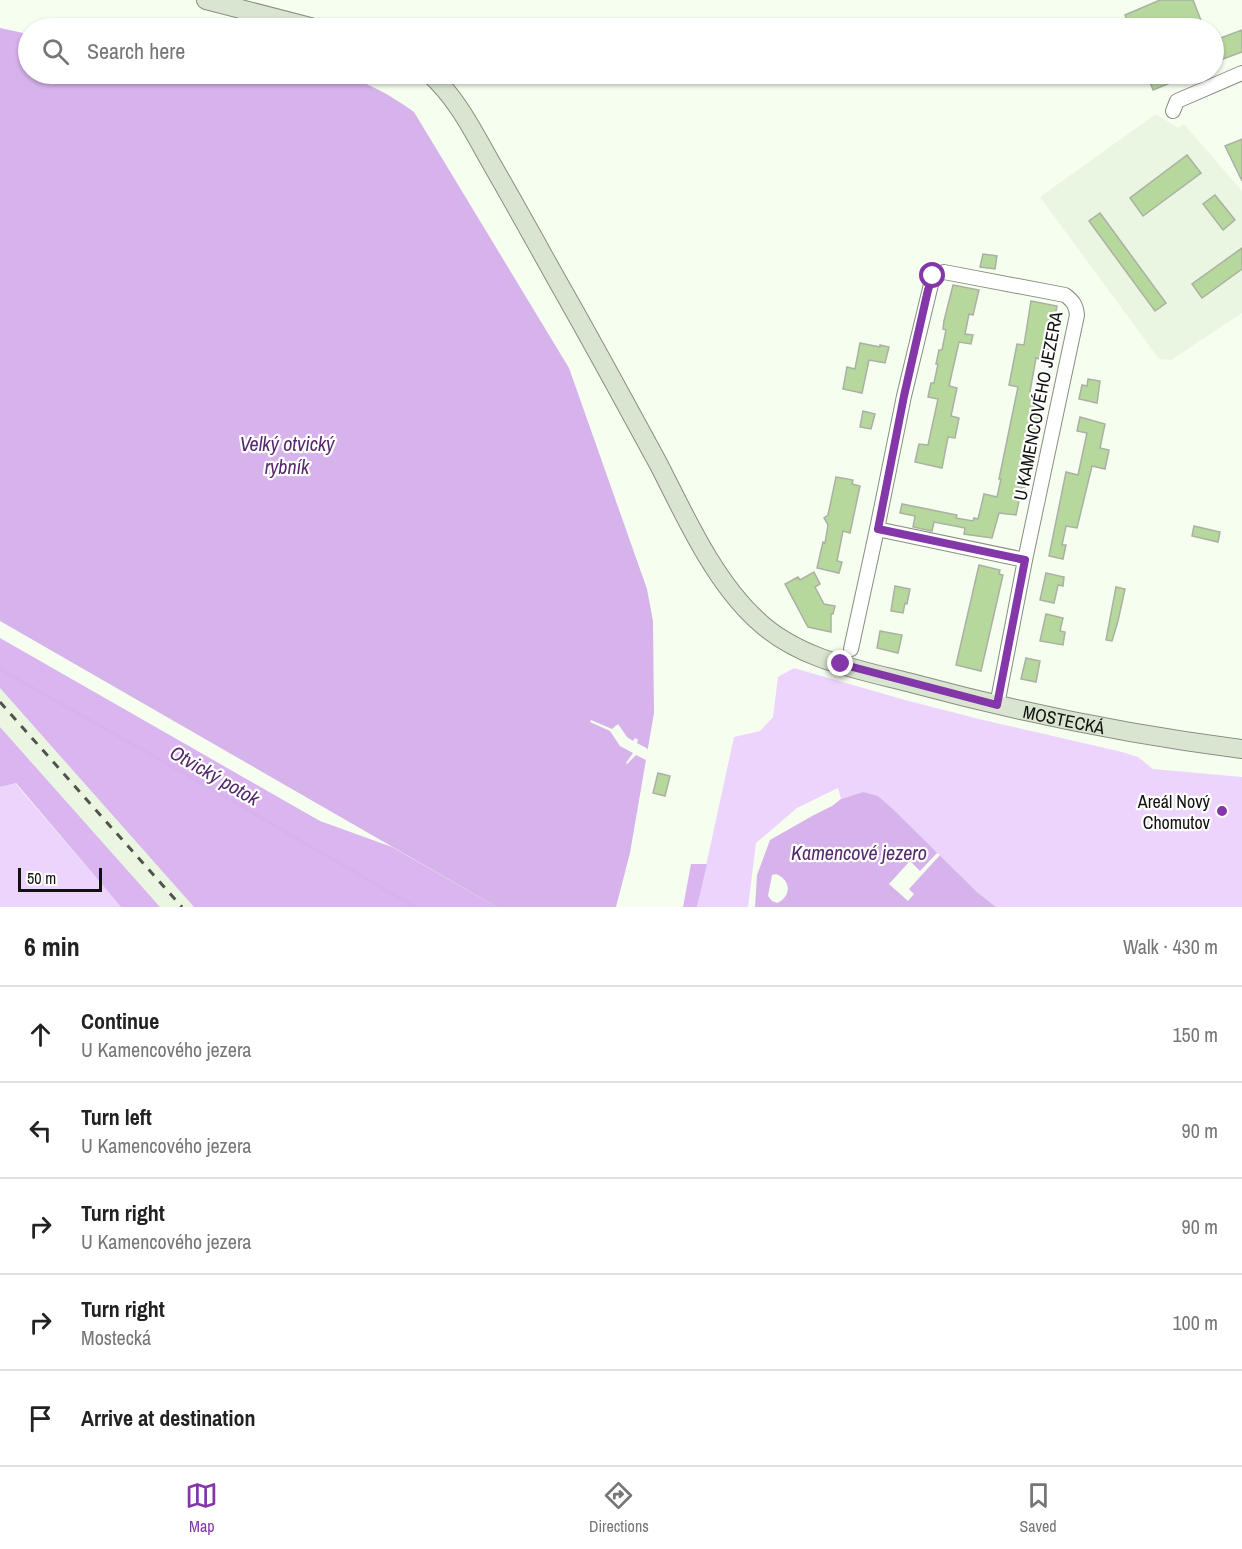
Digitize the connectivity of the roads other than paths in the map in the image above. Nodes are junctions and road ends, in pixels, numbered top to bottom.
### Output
1 (206, 0) edge
2 (275, 18) edge
3 (1242, 73) edge
4 (1224, 81) edge
5 (440, 84) edge
6 (1216, 84) edge
7 (1173, 111) dead end
8 (878, 529) junction
9 (1025, 560) junction
10 (851, 649) dead end
11 (997, 705) junction
12 (1242, 749) edge

1 - 2 street
3 - 4 street
5 - 11 street, MOSTECKÁ
6 - 7 street
8 - 9 street
8 - 9 street, U KAMENCOVÉHO JEZERA
8 - 10 street, U KAMENCOVÉHO JEZERA
9 - 11 street, U KAMENCOVÉHO JEZERA
11 - 12 street, MOSTECKÁ

